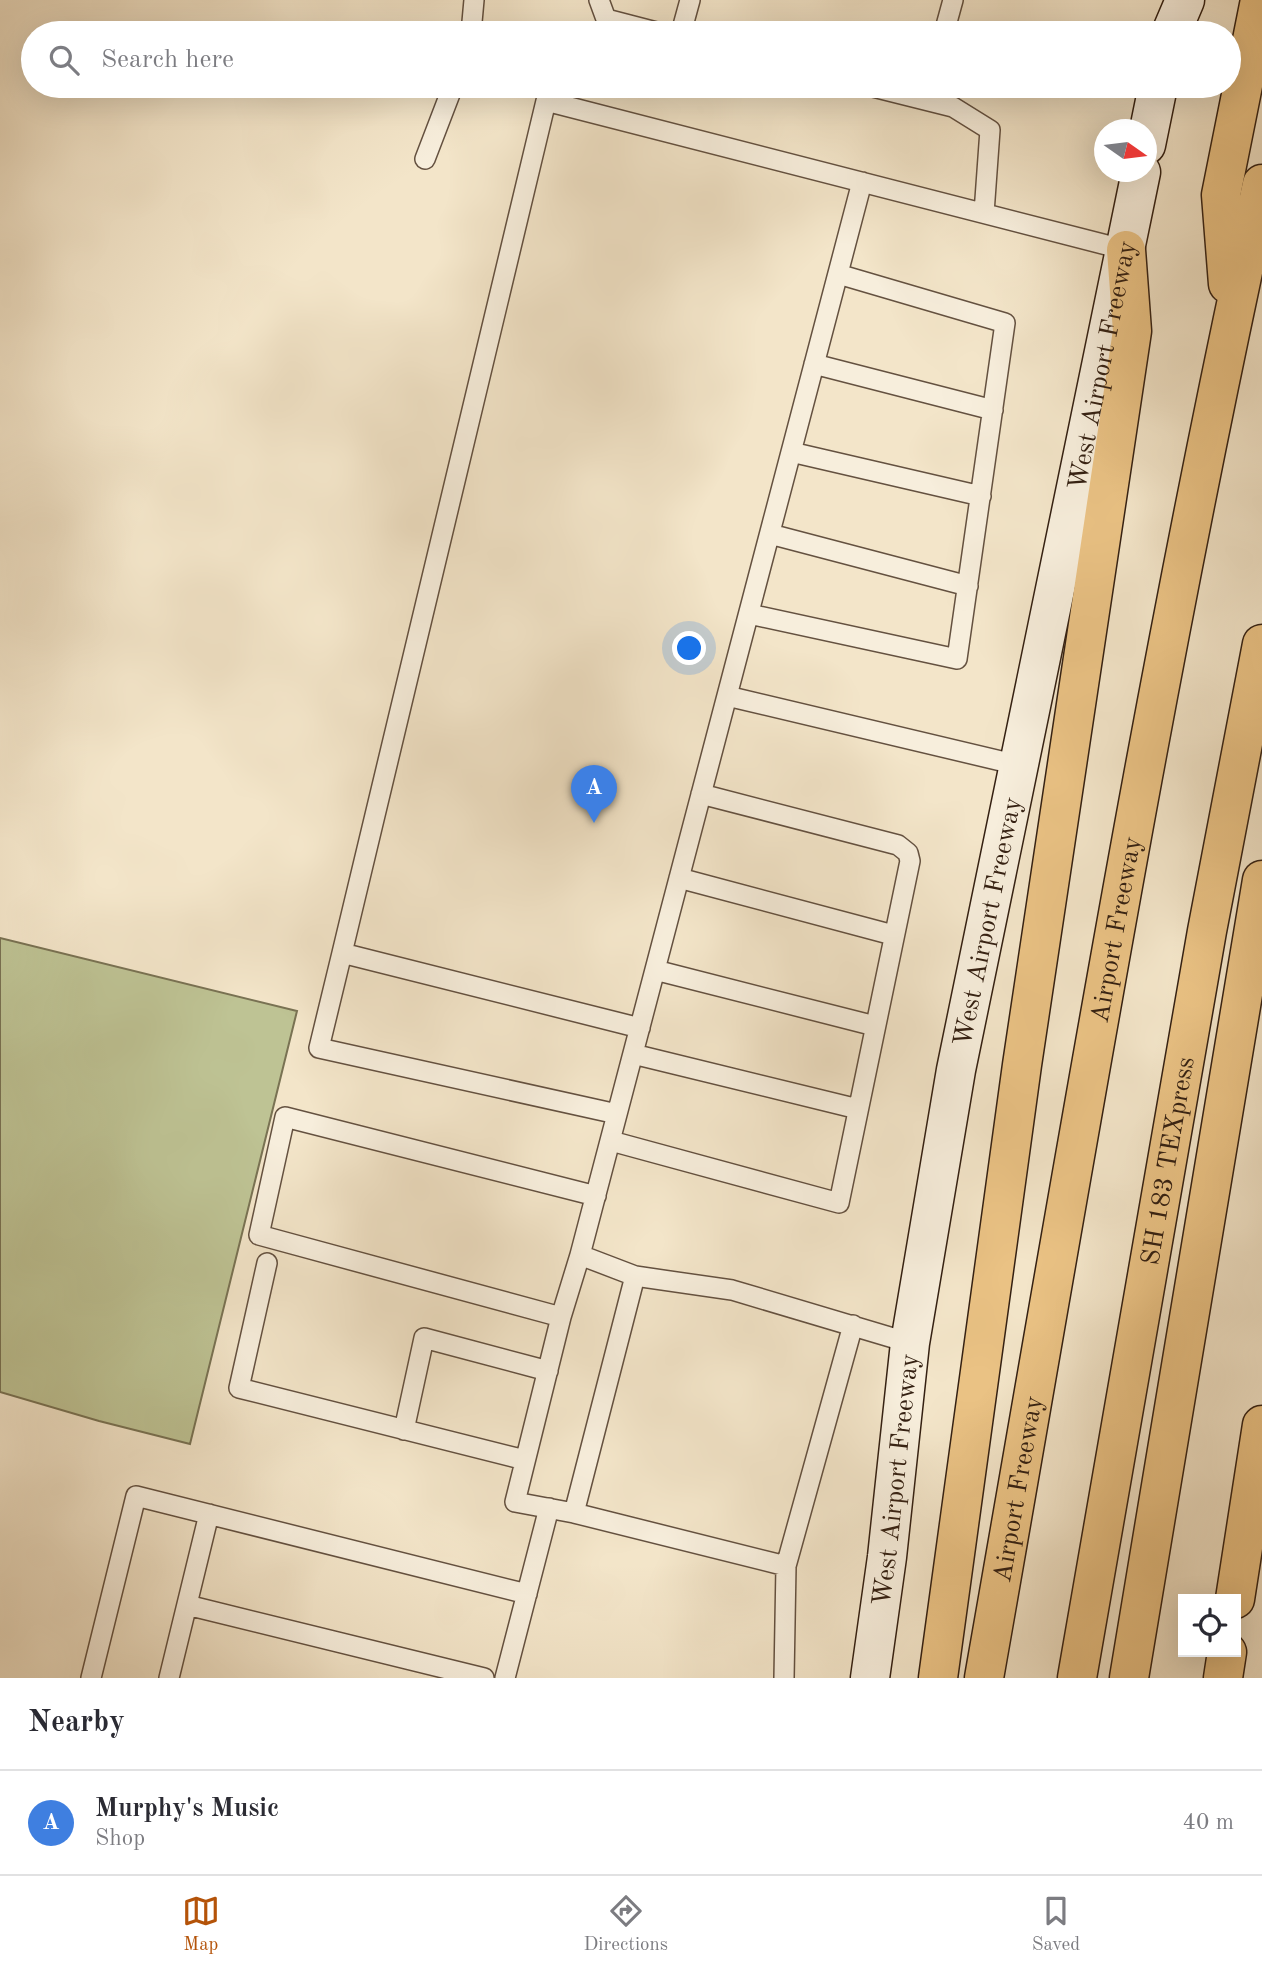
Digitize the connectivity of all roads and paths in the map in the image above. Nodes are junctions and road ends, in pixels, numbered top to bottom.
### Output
1 (474, 0) edge
2 (599, 0) edge
3 (690, 0) edge
4 (953, 0) edge
5 (1175, 0) edge
6 (1185, 0) edge
7 (1260, 0) edge
8 (472, 21) edge
9 (614, 21) edge
10 (684, 21) edge
11 (947, 21) edge
12 (1172, 21) edge
13 (1175, 21) edge
14 (1241, 95) edge
15 (448, 98) edge
16 (938, 98) edge
17 (1156, 98) edge
18 (1240, 98) edge
19 (1151, 119) edge
20 (425, 159) dead end
21 (862, 181) junction
22 (1139, 182) edge
23 (1262, 184) edge
24 (984, 213) junction
25 (1126, 250) junction
26 (838, 274) junction
27 (1230, 327) junction
28 (814, 364) junction
29 (993, 410) junction
30 (791, 452) junction
31 (981, 496) junction
32 (770, 534) junction
33 (968, 586) junction
34 (749, 614) junction
35 (1262, 644) edge
36 (727, 696) junction
37 (1018, 765) junction
38 (701, 794) junction
39 (679, 877) junction
40 (1262, 880) edge
41 (893, 934) junction
42 (342, 953) junction
43 (655, 970) junction
44 (875, 1026) junction
45 (640, 1028) junction
46 (633, 1054) junction
47 (858, 1109) junction
48 (617, 1114) junction
49 (611, 1141) junction
50 (596, 1196) junction
51 (580, 1255) junction
52 (267, 1263) dead end
53 (635, 1276) junction
54 (561, 1317) junction
55 (853, 1325) junction
56 (910, 1343) junction
57 (548, 1371) junction
58 (1262, 1425) edge
59 (404, 1430) junction
60 (526, 1460) junction
61 (549, 1508) junction
62 (574, 1513) junction
63 (209, 1514) junction
64 (786, 1566) junction
65 (527, 1594) junction
66 (1236, 1594) edge
67 (187, 1605) junction
68 (1226, 1657) edge
69 (91, 1678) edge
70 (169, 1678) edge
71 (484, 1678) edge
72 (505, 1678) edge
73 (784, 1678) edge
74 (870, 1678) edge
75 (938, 1678) edge
76 (984, 1678) edge
77 (1077, 1678) edge
78 (1129, 1678) edge
79 (1223, 1678) edge

1 - 8 lane
2 - 9 lane
3 - 10 lane
4 - 11 lane
5 - 12 main road
6 - 13 main road
7 - 14 highway
15 - 20 lane
16 - 24 lane
17 - 19 main road
18 - 27 highway
21 - 24 lane
21 - 26 lane
21 - 42 lane
22 - 25 main road, West Airport Freeway
23 - 27 highway, Airport Freeway
24 - 25 lane
25 - 37 main road, West Airport Freeway
25 - 75 highway
26 - 28 lane
26 - 29 lane
27 - 76 highway, Airport Freeway
28 - 29 lane
28 - 30 lane
29 - 31 lane
30 - 31 lane
30 - 32 lane
31 - 33 lane
32 - 33 lane
32 - 34 lane
33 - 34 lane
34 - 36 lane
35 - 77 highway, SH 183 TEXpress
36 - 37 lane
36 - 38 lane
37 - 56 main road, West Airport Freeway
38 - 39 lane
38 - 41 lane
39 - 41 lane
39 - 43 lane
40 - 78 highway, SH 183 TEXpress
41 - 44 lane
42 - 45 lane
42 - 48 lane
43 - 44 lane
43 - 45 lane
44 - 47 lane
45 - 46 lane
46 - 47 lane
46 - 48 lane
47 - 49 lane
48 - 49 lane
49 - 50 lane
50 - 51 lane
50 - 54 lane
51 - 53 lane
51 - 54 lane
52 - 59 lane
53 - 55 lane
53 - 62 lane
54 - 57 lane
55 - 56 lane
55 - 64 lane
56 - 74 main road, West Airport Freeway
57 - 59 lane
57 - 60 lane
58 - 66 highway
59 - 60 lane
60 - 61 lane
61 - 62 lane
61 - 65 lane
62 - 64 lane
63 - 65 lane
63 - 67 lane
63 - 69 lane
64 - 73 lane
65 - 72 lane
67 - 70 lane
67 - 71 lane
68 - 79 highway

